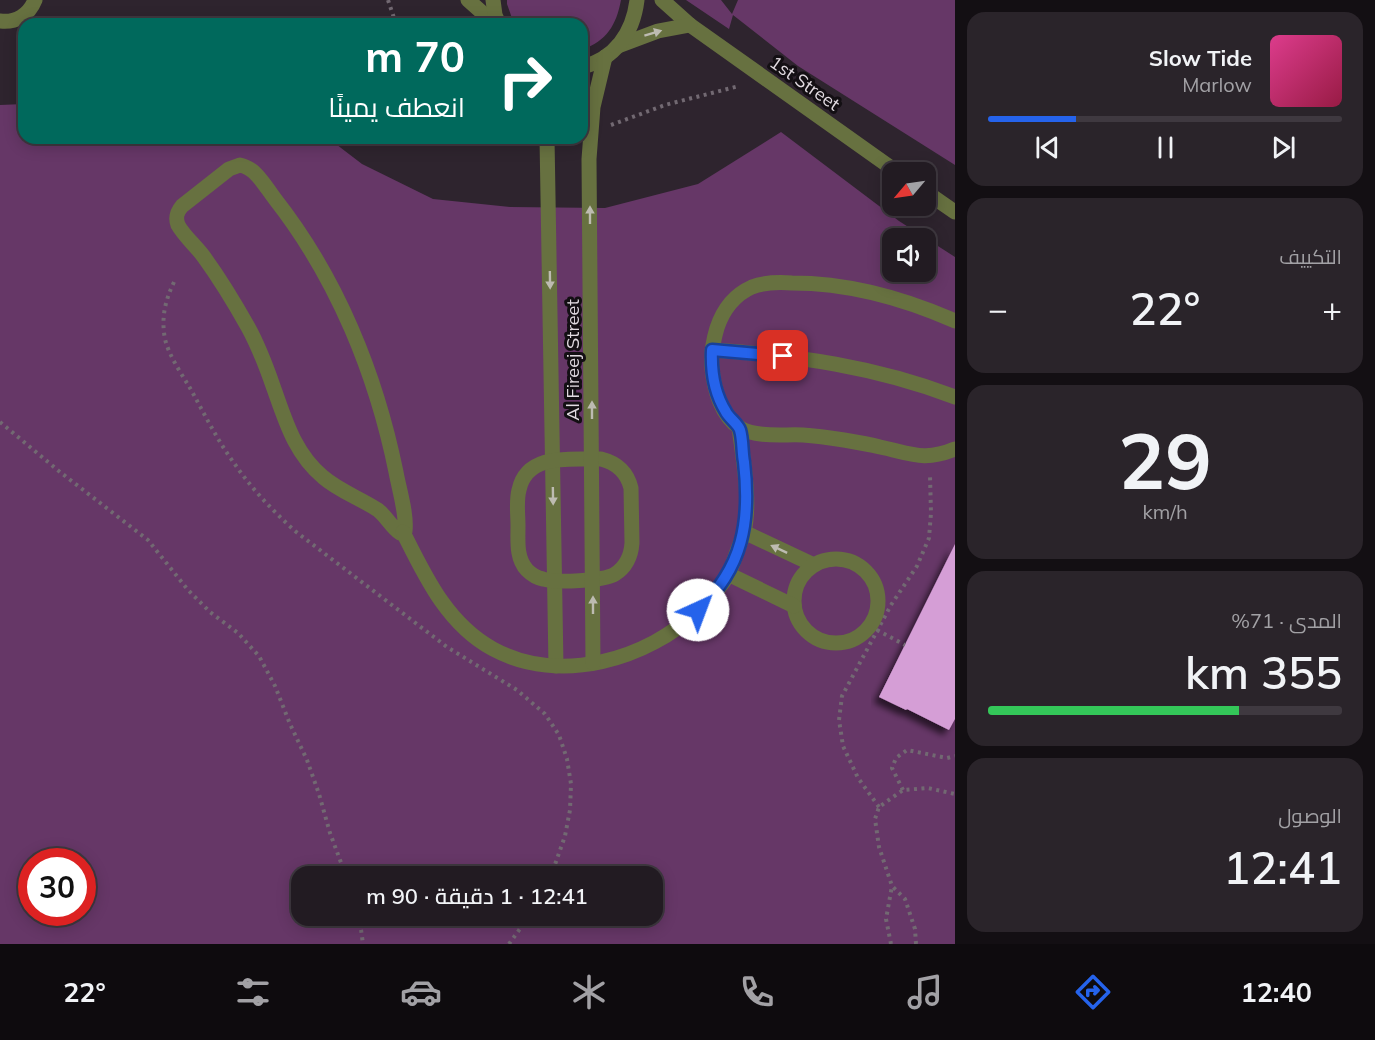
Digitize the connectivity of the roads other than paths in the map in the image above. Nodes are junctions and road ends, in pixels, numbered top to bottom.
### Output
1 (35, 0) edge
2 (468, 0) edge
3 (493, 0) edge
4 (637, 0) edge
5 (663, 0) edge
6 (18, 18) edge
7 (19, 18) edge
8 (490, 18) edge
9 (496, 18) edge
10 (0, 21) edge
11 (690, 25) junction
12 (618, 46) junction
13 (605, 57) junction
14 (588, 66) edge
15 (547, 144) edge
16 (883, 162) edge
17 (936, 199) edge
18 (955, 212) edge
19 (955, 321) edge
20 (712, 350) junction
21 (955, 397) edge
22 (739, 427) junction
23 (955, 449) edge
24 (592, 459) junction
25 (553, 460) junction
26 (403, 532) junction
27 (744, 532) junction
28 (814, 565) junction
29 (728, 574) junction
30 (593, 579) junction
31 (555, 581) junction
32 (794, 606) junction
33 (593, 663) junction
34 (556, 666) junction

1 - 7 street
2 - 8 street
3 - 9 street
4 - 12 street
5 - 11 street, 1st Street
6 - 10 street
12 -> 11 street
11 - 16 street, 1st Street
12 - 13 street
13 - 14 street
24 -> 13 street, Al Fireej Street
15 -> 25 street, Al Fireej Street
17 - 18 street
19 - 20 street
20 - 21 street
20 - 22 street
22 - 23 street
22 - 27 street
24 - 25 street
24 - 30 street, Al Fireej Street
24 - 30 street
25 -> 31 street, Al Fireej Street
25 - 31 street
26 - 26 street
26 - 34 street
28 -> 27 street
27 - 29 street
28 - 32 street
28 - 32 street
29 - 32 street
29 - 33 street
30 - 31 street
33 -> 30 street, Al Fireej Street
31 - 34 street, Al Fireej Street
33 - 34 street

